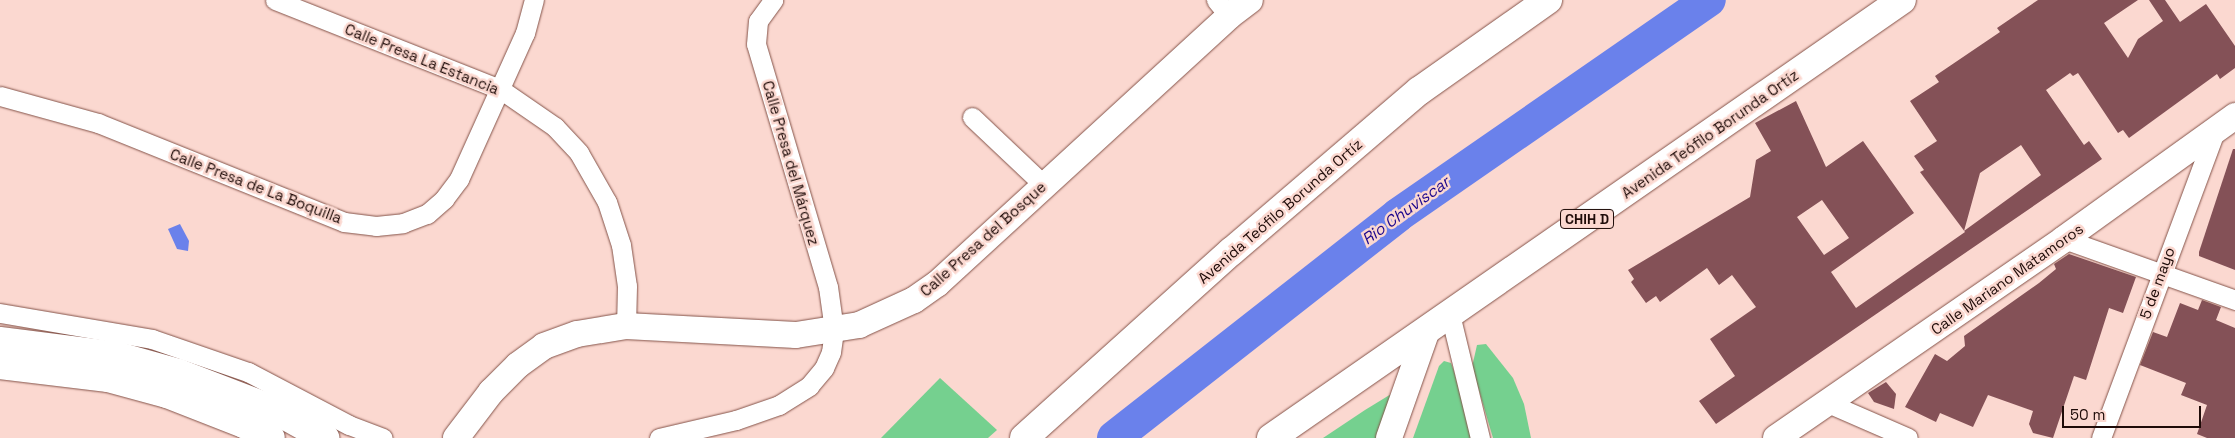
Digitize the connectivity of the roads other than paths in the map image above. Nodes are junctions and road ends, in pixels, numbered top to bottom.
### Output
1 (275, 0) edge
2 (534, 0) edge
3 (773, 0) edge
4 (1250, 0) edge
5 (1548, 0) edge
6 (1902, 0) edge
7 (1222, 8) edge
8 (500, 89) junction
9 (0, 96) edge
10 (972, 117) dead end
11 (2226, 122) edge
12 (1044, 185) junction
13 (2064, 239) junction
14 (2160, 274) junction
15 (2235, 300) edge
16 (0, 313) edge
17 (1450, 314) junction
18 (626, 326) junction
19 (834, 330) junction
20 (1427, 330) junction
21 (0, 341) edge
22 (0, 365) edge
23 (1828, 403) junction
24 (1276, 436) edge
25 (452, 437) edge
26 (271, 438) edge
27 (325, 438) edge
28 (382, 438) edge
29 (658, 438) edge
30 (1024, 438) edge
31 (1389, 438) edge
32 (1480, 438) edge
33 (1776, 438) edge
34 (1908, 438) edge
35 (2100, 438) edge

1 - 8 street, Calle Presa La Estancia
2 - 8 street, Calle Presa de La Boquilla
3 - 19 street, Calle Presa del Márquez
4 - 7 street, Calle Presa del Bosque
5 - 30 main road, Avenida Teófilo Borunda Ortíz
6 - 17 main road, Avenida Teófilo Borunda Ortíz / CHIH D
7 - 12 street, Calle Presa del Bosque
8 - 9 street, Calle Presa de La Boquilla
8 - 18 street, Calle Presa La Estancia
10 - 12 street
11 - 13 street, Calle Mariano Matamoros
11 - 14 street, 5 de mayo
12 - 19 street, Calle Presa del Bosque
13 - 14 street
13 - 23 street, Calle Mariano Matamoros
14 - 15 street
14 - 35 street, 5 de mayo
16 - 28 street
17 - 20 main road, Avenida Teófilo Borunda Ortíz / CHIH D
17 - 32 street
18 - 19 street, Calle Presa del Bosque
18 - 25 street, Calle Presa del Bosque
19 - 29 street, Calle Presa del Márquez
20 - 24 main road, Avenida Teófilo Borunda Ortíz / CHIH D
20 - 31 street
21 - 27 main road
22 - 26 main road
23 - 33 street, Calle Mariano Matamoros
23 - 34 street

